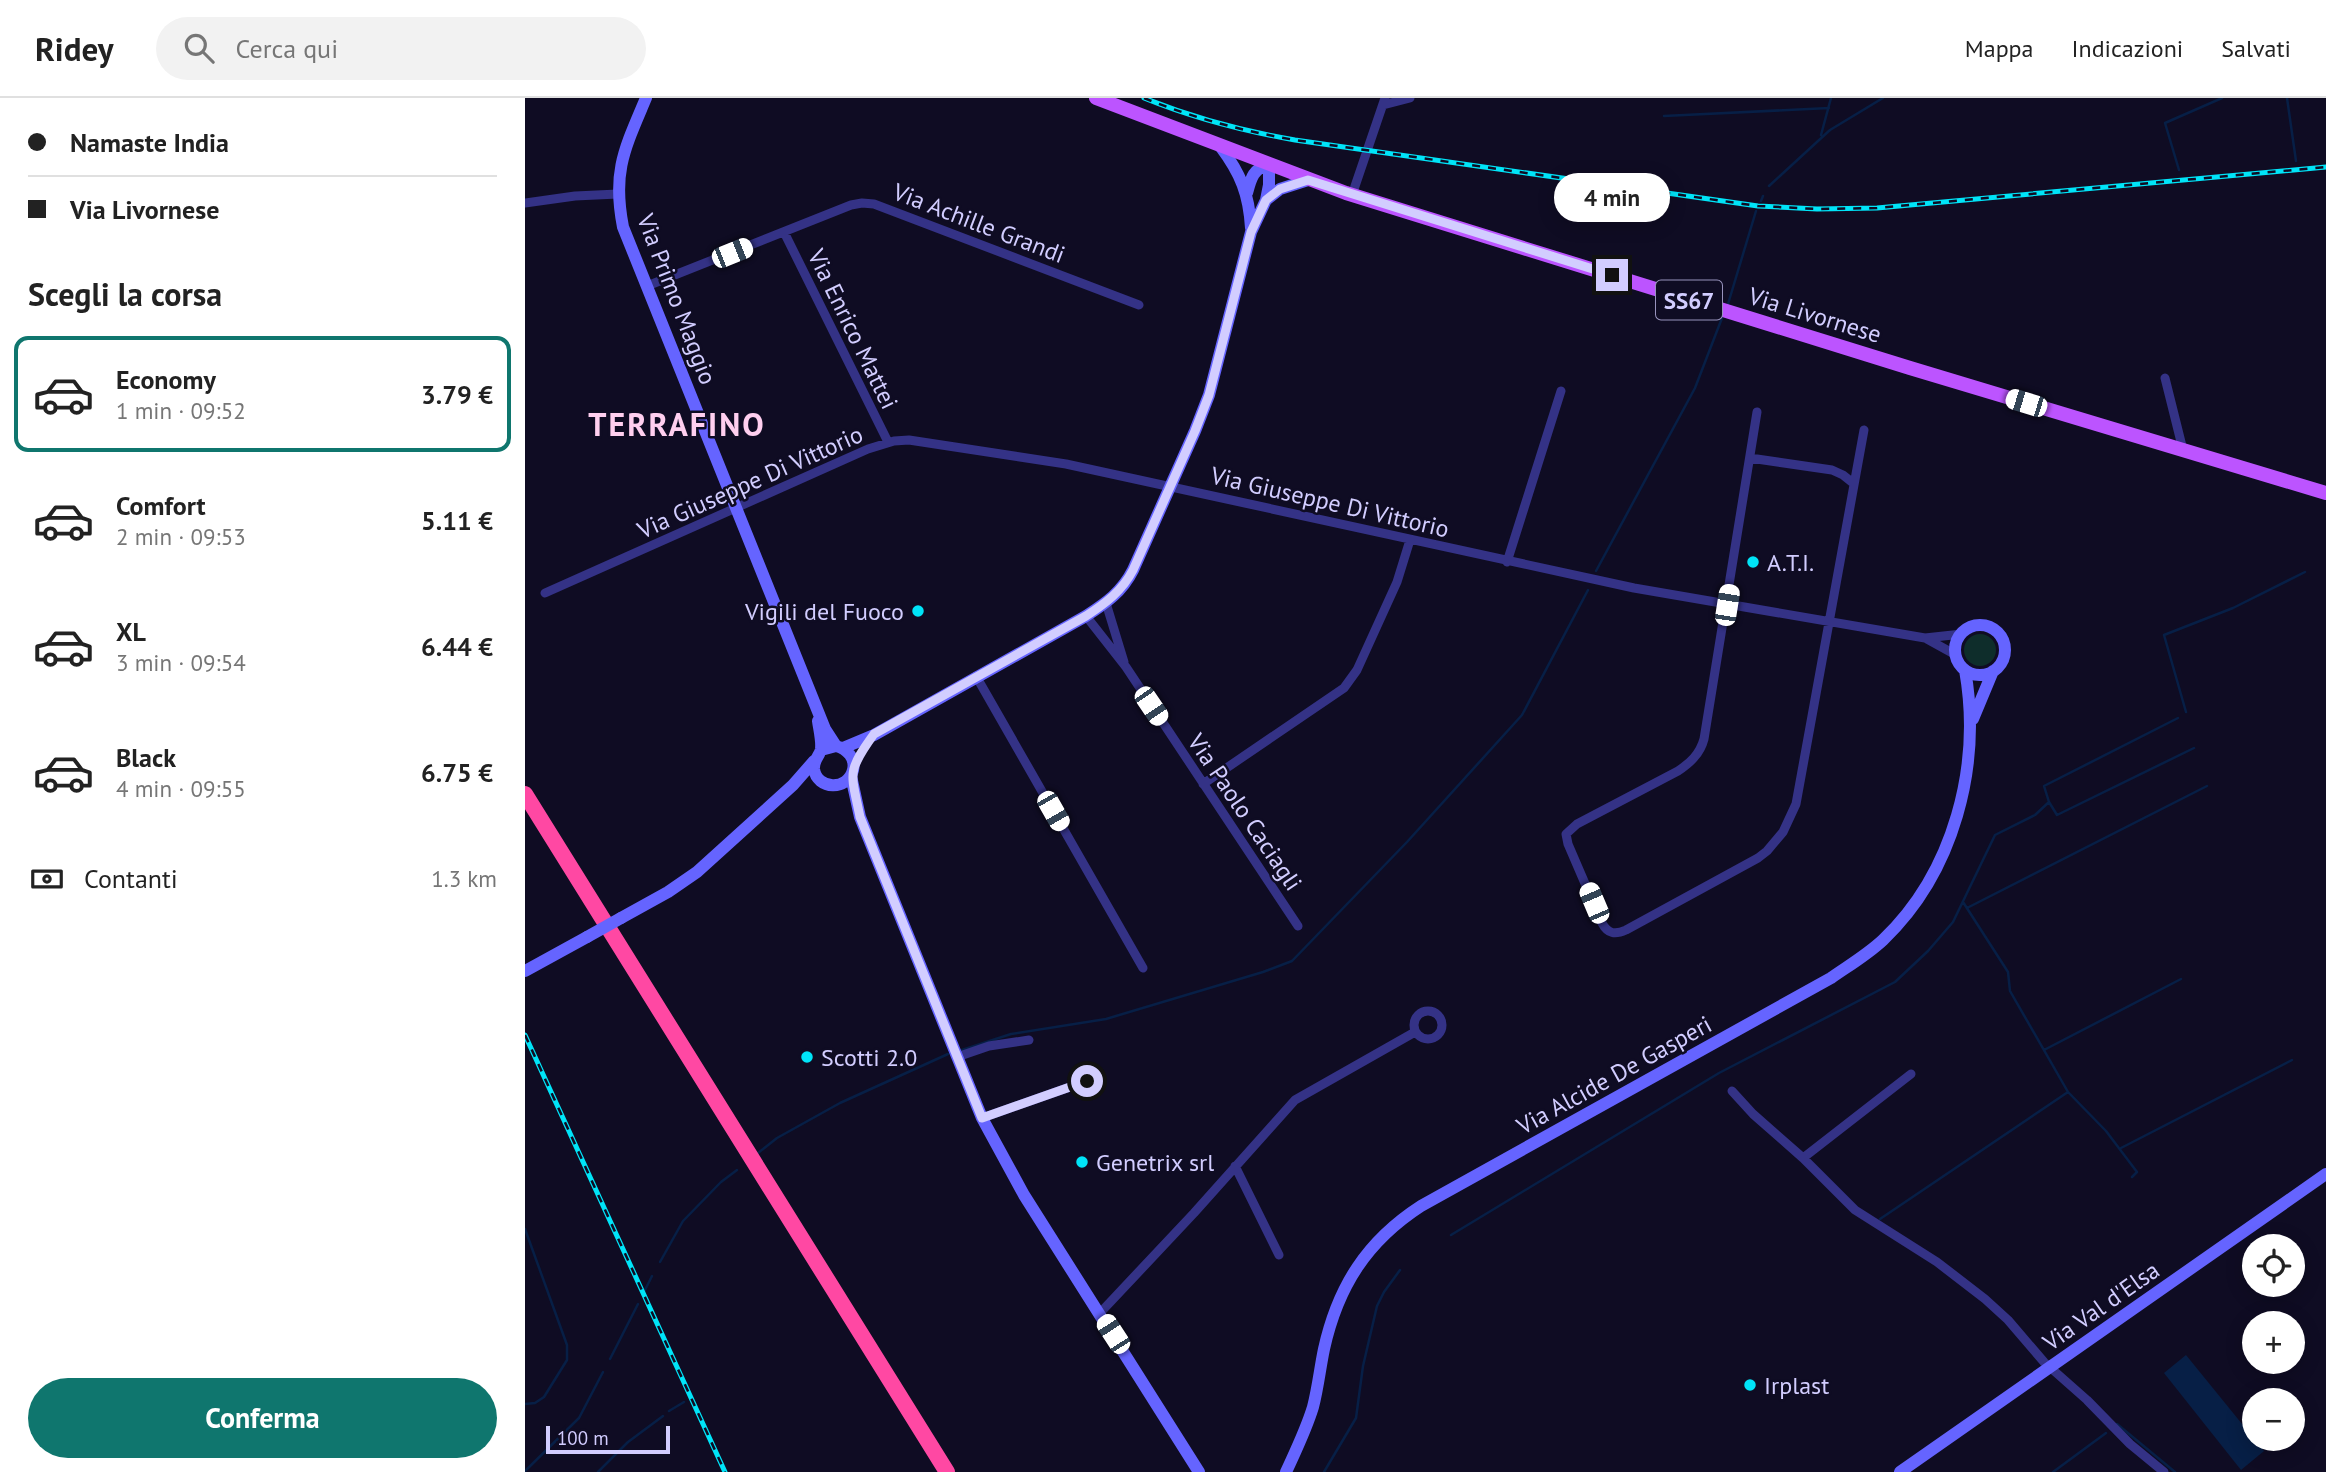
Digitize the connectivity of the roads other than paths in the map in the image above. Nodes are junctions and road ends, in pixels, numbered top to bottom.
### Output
1 (646, 98) edge
2 (1096, 98) edge
3 (1410, 98) edge
4 (1384, 101) edge
5 (1220, 146) junction
6 (1269, 164) junction
7 (1308, 180) junction
8 (1247, 192) junction
9 (618, 194) junction
10 (1352, 195) junction
11 (1266, 200) junction
12 (525, 203) edge
13 (784, 232) junction
14 (1251, 232) junction
15 (647, 286) junction
16 (1139, 305) dead end
17 (2165, 378) dead end
18 (1561, 391) dead end
19 (1757, 412) dead end
20 (1864, 430) dead end
21 (888, 442) junction
22 (2183, 450) junction
23 (1750, 458) junction
24 (1853, 483) junction
25 (1170, 485) junction
26 (2325, 492) edge
27 (737, 509) junction
28 (1409, 540) junction
29 (1507, 562) junction
30 (545, 593) dead end
31 (1106, 603) junction
32 (1727, 605) junction
33 (1086, 616) junction
34 (1829, 621) junction
35 (1962, 634) junction
36 (1925, 638) junction
37 (1956, 654) junction
38 (1126, 667) junction
39 (1965, 670) junction
40 (1993, 671) junction
41 (976, 676) junction
42 (816, 707) junction
43 (1970, 730) junction
44 (874, 734) junction
45 (840, 747) junction
46 (818, 756) junction
47 (852, 770) junction
48 (1202, 784) junction
49 (793, 785) junction
50 (831, 785) junction
51 (525, 794) edge
52 (525, 811) edge
53 (860, 817) junction
54 (1299, 926) dead end
55 (1143, 968) dead end
56 (525, 971) edge
57 (1415, 1032) dead end
58 (1030, 1040) dead end
59 (957, 1057) junction
60 (1911, 1074) dead end
61 (1087, 1081) dead end
62 (1731, 1091) dead end
63 (982, 1118) junction
64 (1803, 1158) junction
65 (1235, 1166) junction
66 (2326, 1174) edge
67 (1279, 1255) dead end
68 (1100, 1314) junction
69 (2050, 1367) junction
70 (915, 1421) junction
71 (1286, 1470) edge
72 (936, 1472) edge
73 (947, 1472) edge
74 (959, 1472) edge
75 (1199, 1472) edge
76 (1901, 1472) edge
77 (2164, 1472) edge

1 - 9 street, Via Primo Maggio
2 - 5 main road, Via Livornese / SS67
3 - 4 street
4 - 10 street
5 - 6 main road, Via Livornese / SS67
5 - 8 street
6 - 7 main road, Via Livornese / SS67
6 - 8 street
6 - 11 street
7 - 10 main road, Via Livornese / SS67
7 - 11 street
8 - 14 street
9 - 12 street
9 - 15 street, Via Primo Maggio
10 - 22 main road, Via Livornese / SS67
11 - 14 street
13 - 15 street, Via Achille Grandi
13 - 16 street, Via Achille Grandi
13 - 21 street, Via Enrico Mattei
14 - 25 street
15 - 27 street, Via Primo Maggio
17 - 22 street
18 - 29 street
19 - 23 street
20 - 24 street
21 - 25 street, Via Giuseppe Di Vittorio
21 - 27 street, Via Giuseppe Di Vittorio
22 - 26 main road, Via Livornese / SS67
23 - 24 street
23 - 32 street
24 - 34 street
25 - 28 street, Via Giuseppe Di Vittorio
25 - 31 street
27 - 30 street, Via Giuseppe Di Vittorio
27 - 42 street, Via Primo Maggio
28 - 29 street, Via Giuseppe Di Vittorio
28 - 48 street
29 - 32 street, Via Giuseppe Di Vittorio
31 - 33 street
31 - 38 street
32 - 34 street, Via Giuseppe Di Vittorio
32 - 34 street
33 - 38 street, Via Paolo Caciagli
33 - 41 street
34 - 36 street, Via Giuseppe Di Vittorio
35 - 36 street, Via Giuseppe Di Vittorio
35 - 37 street
35 - 40 street
36 - 37 street, Via Giuseppe Di Vittorio
37 - 39 street
38 - 48 street, Via Paolo Caciagli
39 - 40 street
39 - 43 street, Via Alcide De Gasperi
40 - 43 street, Via Alcide De Gasperi
41 - 44 street
41 - 55 street
42 - 45 street, Via Primo Maggio
42 - 46 street, Via Primo Maggio
43 - 71 street, Via Alcide De Gasperi
44 - 45 street
44 - 47 street
45 - 46 street
45 - 47 street, Via Primo Maggio
46 - 49 street
46 - 50 street, Via Primo Maggio
47 - 50 street
47 - 53 street, Via Primo Maggio
48 - 54 street, Via Paolo Caciagli
49 - 50 street
49 - 56 street, bridge
50 - 53 street, Via Primo Maggio
51 - 70 highway
52 - 72 highway
53 - 59 street, Via Primo Maggio
57 - 65 street
58 - 59 street
59 - 63 street, Via Primo Maggio
60 - 64 street
61 - 63 street
62 - 64 street
63 - 68 street, Via Primo Maggio
64 - 69 street
65 - 67 street
65 - 68 street
66 - 69 street, Via Val d'Elsa
68 - 75 street, Via Primo Maggio
69 - 76 street, Via Val d'Elsa
69 - 77 street
70 - 73 highway
70 - 74 highway

